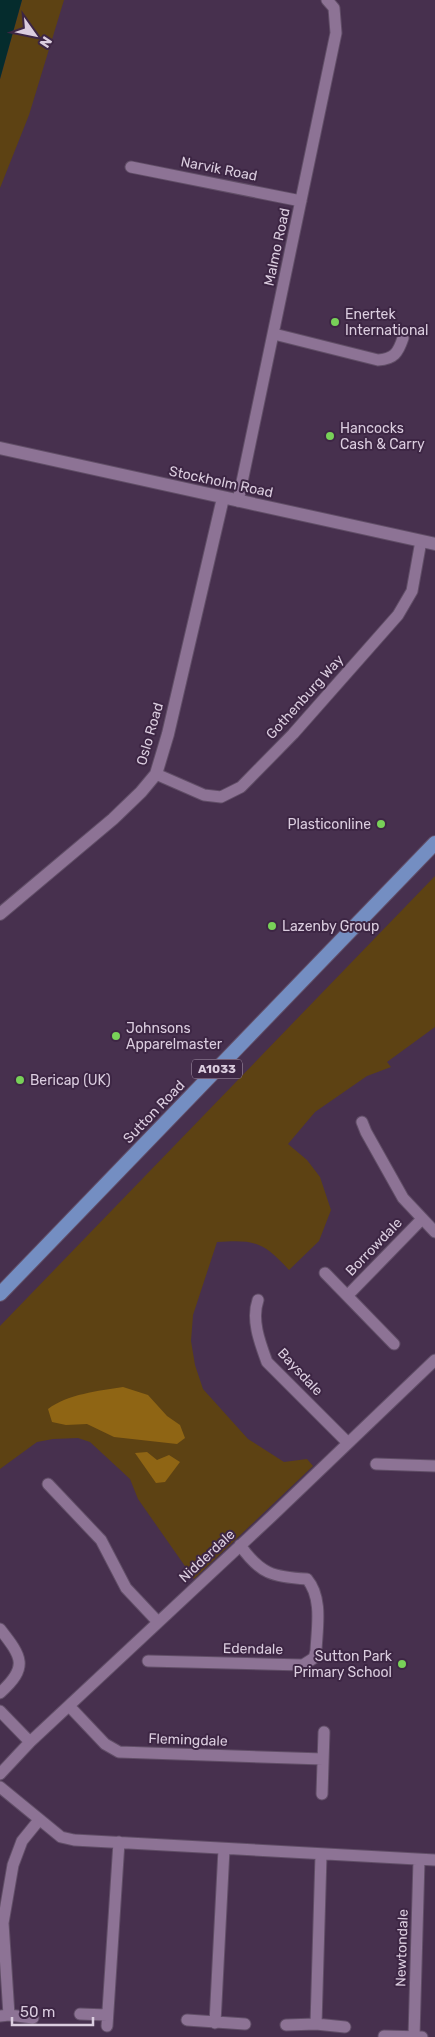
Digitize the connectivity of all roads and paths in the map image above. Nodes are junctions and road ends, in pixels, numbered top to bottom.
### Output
1 (327, 0) edge
2 (131, 167) dead end
3 (302, 201) junction
4 (274, 334) junction
5 (403, 338) dead end
6 (0, 448) edge
7 (223, 498) junction
8 (238, 501) junction
9 (421, 541) junction
10 (435, 544) edge
11 (156, 774) junction
12 (435, 843) edge
13 (0, 914) edge
14 (361, 1131) dead end
15 (421, 1220) junction
16 (435, 1232) edge
17 (325, 1273) dead end
18 (0, 1294) edge
19 (348, 1295) junction
20 (253, 1306) dead end
21 (394, 1344) dead end
22 (435, 1360) edge
23 (347, 1442) junction
24 (376, 1464) dead end
25 (435, 1466) edge
26 (48, 1484) dead end
27 (57, 1494) junction
28 (47, 1502) dead end
29 (240, 1546) junction
30 (158, 1622) junction
31 (0, 1629) edge
32 (148, 1661) dead end
33 (0, 1693) edge
34 (70, 1706) junction
35 (0, 1711) edge
36 (324, 1732) dead end
37 (30, 1742) junction
38 (323, 1759) junction
39 (0, 1774) edge
40 (0, 1787) edge
41 (322, 1794) dead end
42 (39, 1820) junction
43 (119, 1842) junction
44 (224, 1849) junction
45 (321, 1855) junction
46 (419, 1860) junction
47 (435, 1860) edge
48 (80, 2014) dead end
49 (5, 2016) edge
50 (33, 2018) dead end
51 (187, 2020) dead end
52 (215, 2023) junction
53 (245, 2024) dead end
54 (316, 2024) junction
55 (286, 2025) dead end
56 (346, 2027) dead end
57 (384, 2036) edge
58 (414, 2036) edge
59 (422, 2037) edge

1 - 3 street, Malmo Road
2 - 3 street, Narvik Road
3 - 4 street, Malmo Road
4 - 5 street
4 - 8 street, Malmo Road
6 - 7 street, Stockholm Road
7 - 8 street, Stockholm Road
7 - 11 street, Oslo Road
8 - 9 street, Stockholm Road
9 - 10 street, Stockholm Road
9 - 11 street, Gothenburg Way
11 - 13 street, Oslo Road
12 - 18 highway, Sutton Road / A1033
14 - 15 street, Borrowdale
15 - 16 street, Borrowdale
15 - 19 street, Borrowdale
17 - 19 street, Borrowdale
19 - 21 street, Borrowdale
20 - 23 street, Baysdale
22 - 23 street, Nidderdale
23 - 29 street, Nidderdale
24 - 25 street
26 - 27 street
27 - 28 street
27 - 30 street
29 - 30 street, Nidderdale
29 - 32 street, Edendale
30 - 34 street, Nidderdale
31 - 33 street
34 - 37 street, Nidderdale
34 - 38 street, Flemingdale
35 - 37 street
36 - 38 street
37 - 39 street, Nidderdale
38 - 41 street
40 - 42 street
42 - 43 street
42 - 49 street
43 - 44 street
43 - 48 street
44 - 45 street
44 - 52 street
45 - 46 street
45 - 54 street
46 - 47 street
46 - 58 street, Newtondale
49 - 50 street
51 - 52 street
52 - 53 street
54 - 55 street
54 - 56 street
57 - 58 street
58 - 59 street

